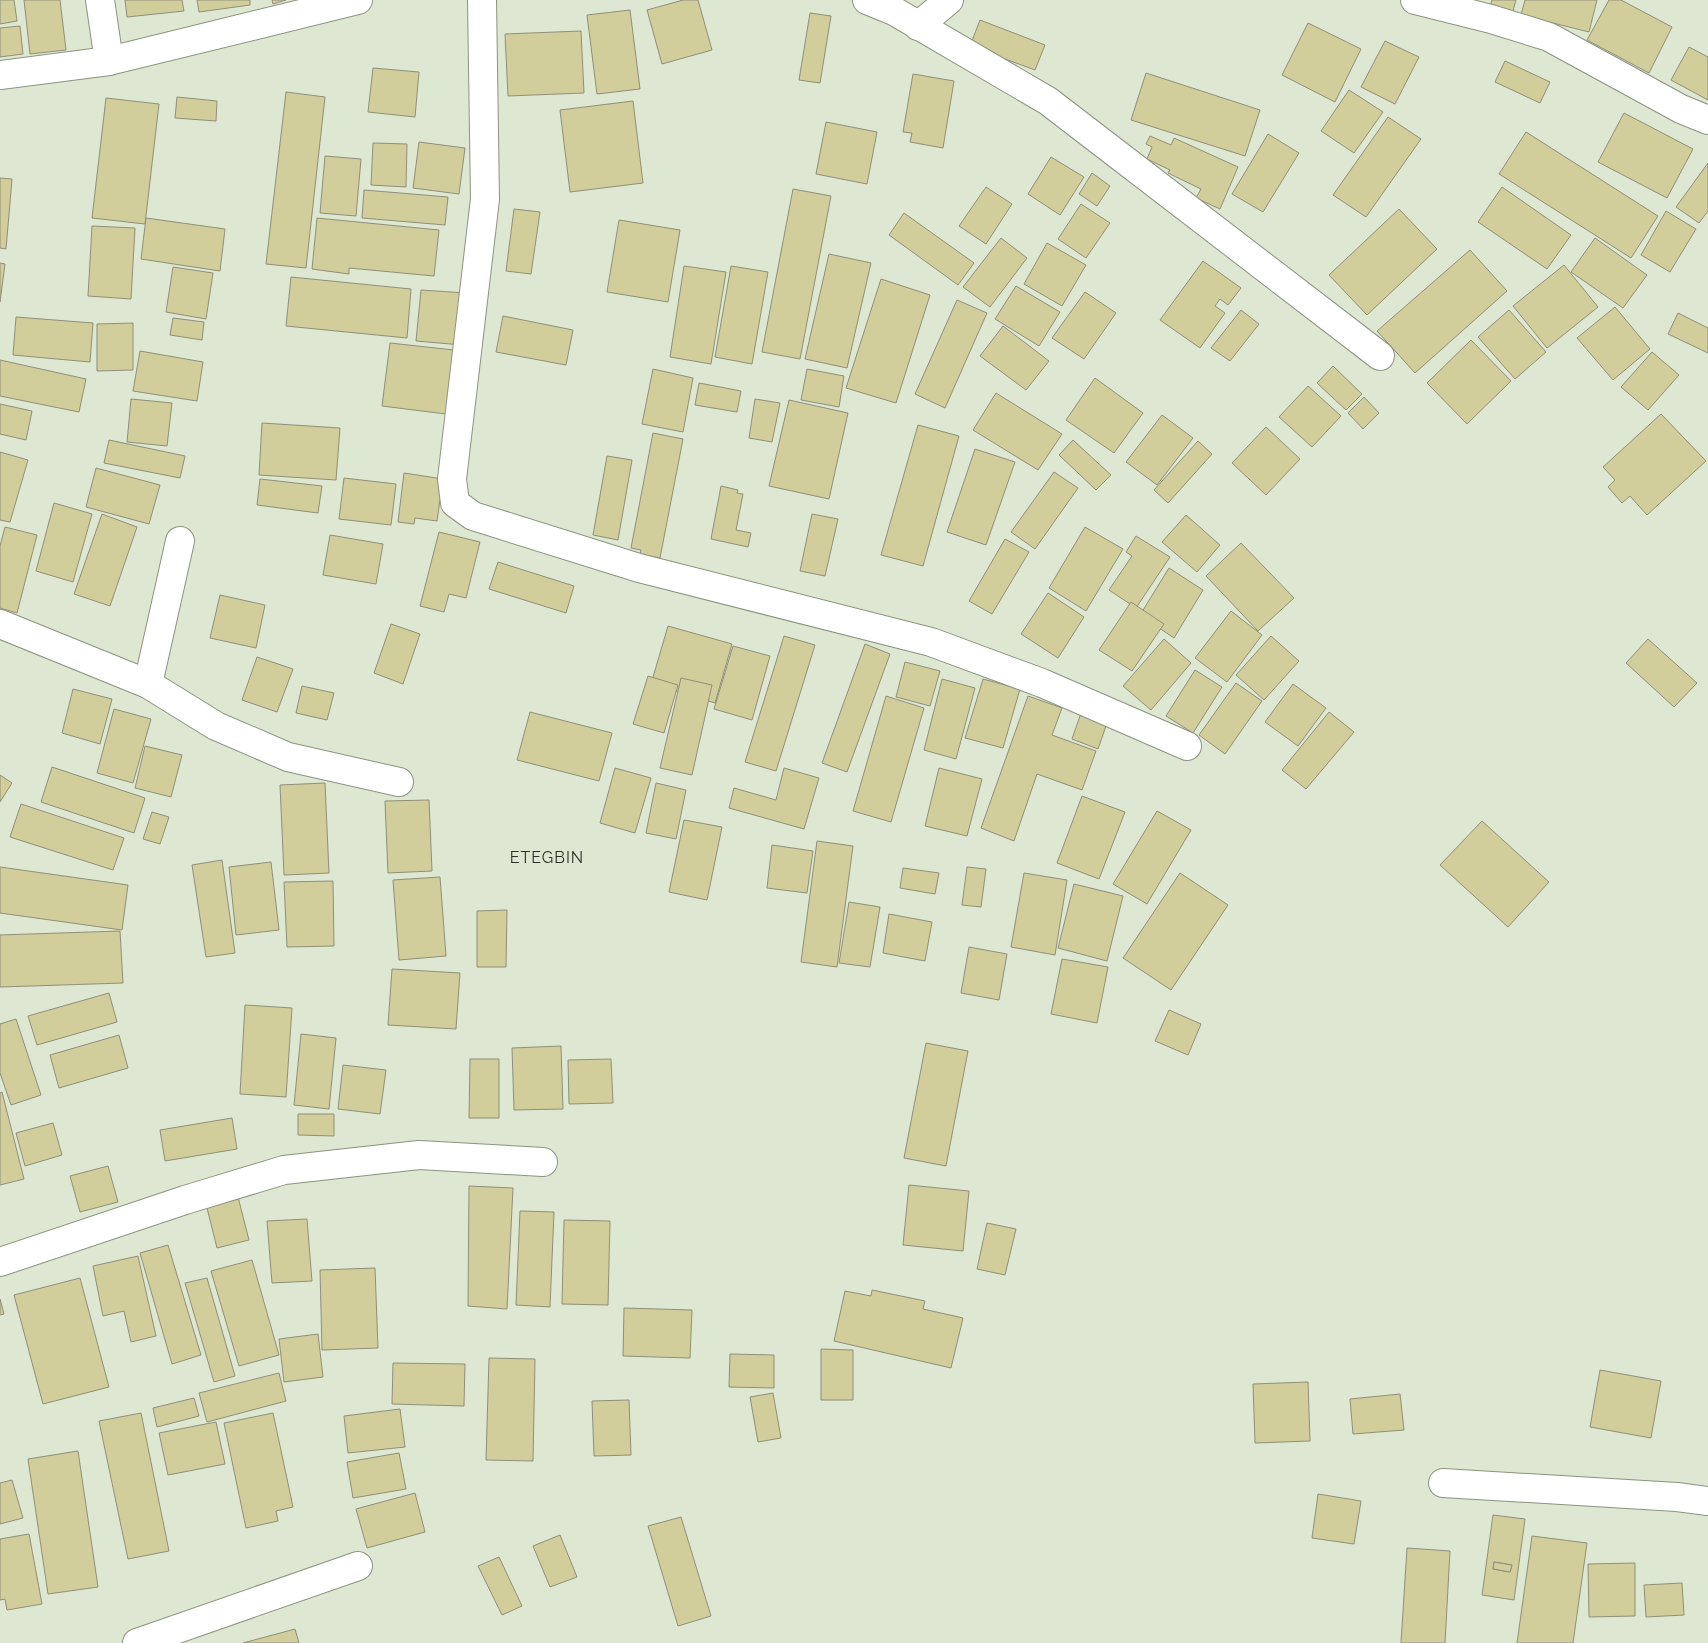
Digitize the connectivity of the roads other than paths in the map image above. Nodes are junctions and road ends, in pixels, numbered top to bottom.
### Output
1 (100, 0) edge
2 (358, 0) edge
3 (482, 0) edge
4 (868, 0) edge
5 (949, 0) edge
6 (1415, 0) edge
7 (918, 26) junction
8 (109, 60) junction
9 (0, 75) edge
10 (1708, 120) edge
11 (1380, 356) dead end
12 (180, 541) dead end
13 (0, 624) edge
14 (148, 684) junction
15 (1187, 746) dead end
16 (399, 782) dead end
17 (543, 1162) dead end
18 (0, 1262) edge
19 (1443, 1483) dead end
20 (1708, 1501) edge
21 (358, 1566) dead end
22 (137, 1643) edge

1 - 8 street
2 - 8 street
3 - 15 street
4 - 7 street
5 - 7 street
6 - 10 street
7 - 11 street
8 - 9 street
12 - 14 street
13 - 14 street
14 - 16 street
17 - 18 street
19 - 20 street
21 - 22 street

